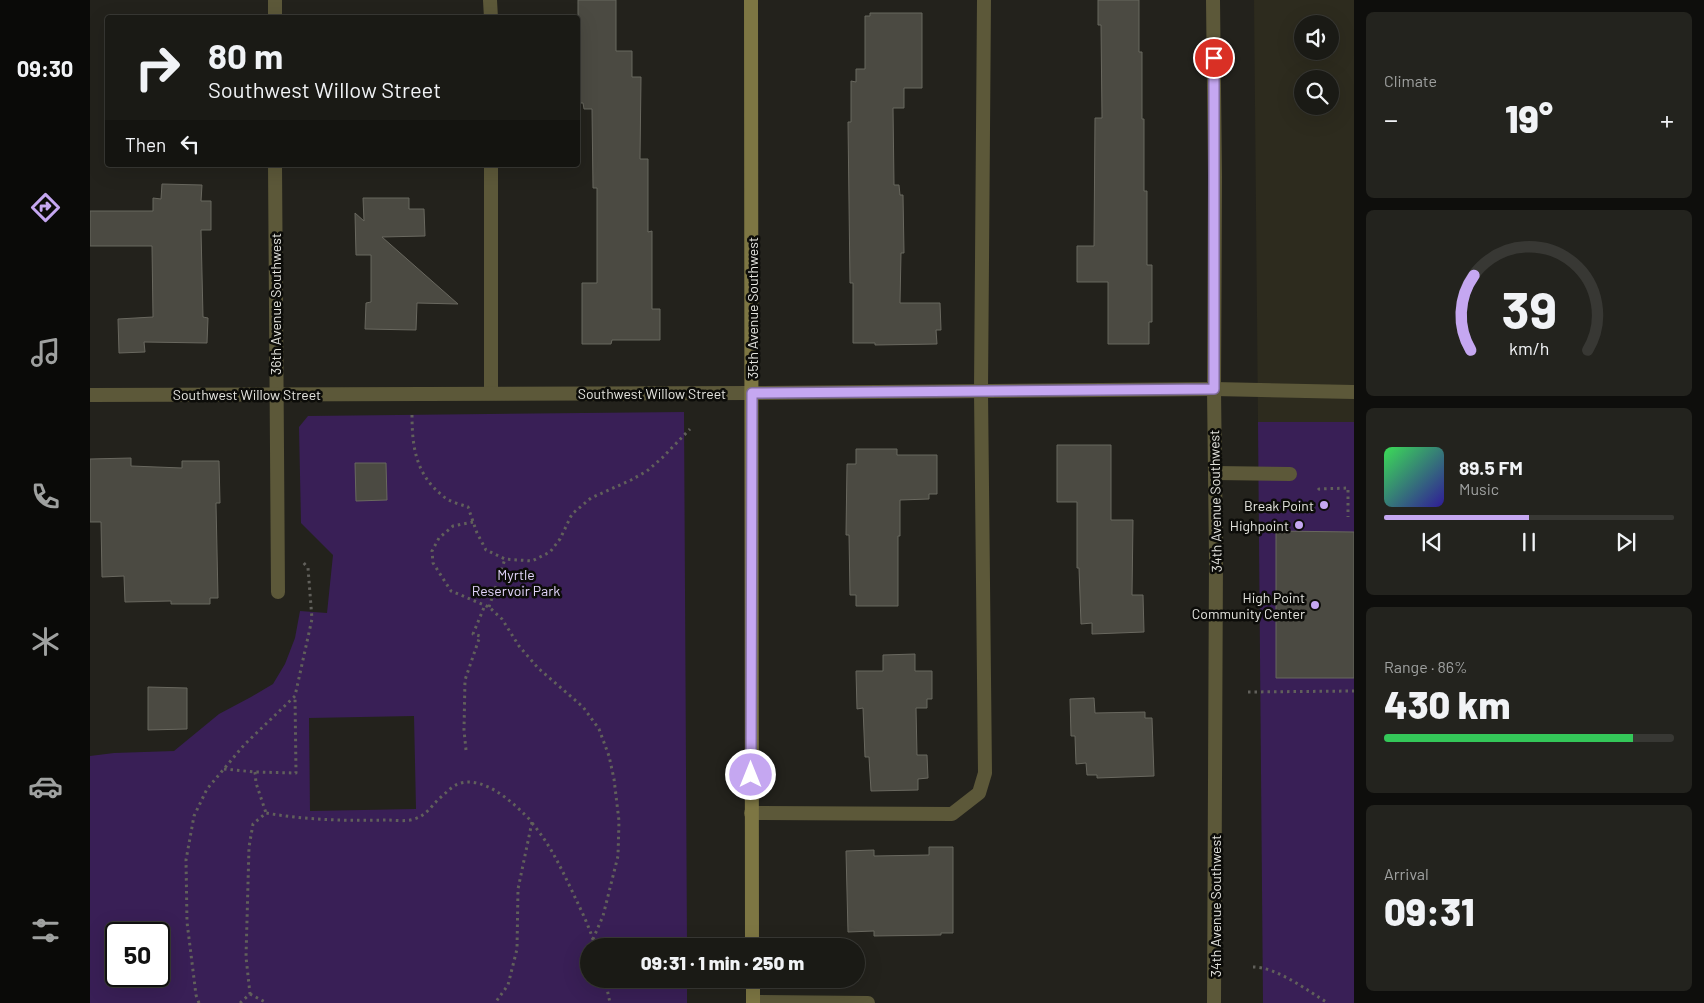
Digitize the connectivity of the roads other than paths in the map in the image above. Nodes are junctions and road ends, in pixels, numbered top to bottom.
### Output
1 (274, 0) edge
2 (490, 0) edge
3 (751, 0) edge
4 (984, 0) edge
5 (1213, 0) edge
6 (275, 15) edge
7 (490, 15) edge
8 (275, 167) edge
9 (491, 167) edge
10 (1214, 389) junction
11 (981, 391) junction
12 (1354, 392) edge
13 (275, 393) junction
14 (491, 393) junction
15 (752, 393) junction
16 (90, 395) edge
17 (1215, 472) junction
18 (1290, 474) dead end
19 (278, 592) dead end
20 (751, 813) junction
21 (752, 938) edge
22 (753, 988) edge
23 (753, 1002) edge
24 (868, 1003) edge
25 (1214, 1003) edge

1 - 6 street
2 - 7 street
3 - 15 main road, 35th Avenue Southwest
4 - 11 street
5 - 10 street, 34th Avenue Southwest
8 - 13 street, 36th Avenue Southwest
9 - 14 street
10 - 11 street, Southwest Willow Street
10 - 12 street, Southwest Willow Street
10 - 17 street, 34th Avenue Southwest
11 - 15 street, Southwest Willow Street
11 - 20 street
13 - 14 street, Southwest Willow Street
13 - 16 street, Southwest Willow Street
13 - 19 street, 36th Avenue Southwest
14 - 15 street, Southwest Willow Street
15 - 20 main road, 35th Avenue Southwest
17 - 18 street
17 - 25 street, 34th Avenue Southwest
20 - 21 main road, 35th Avenue Southwest
22 - 23 main road
23 - 24 street

